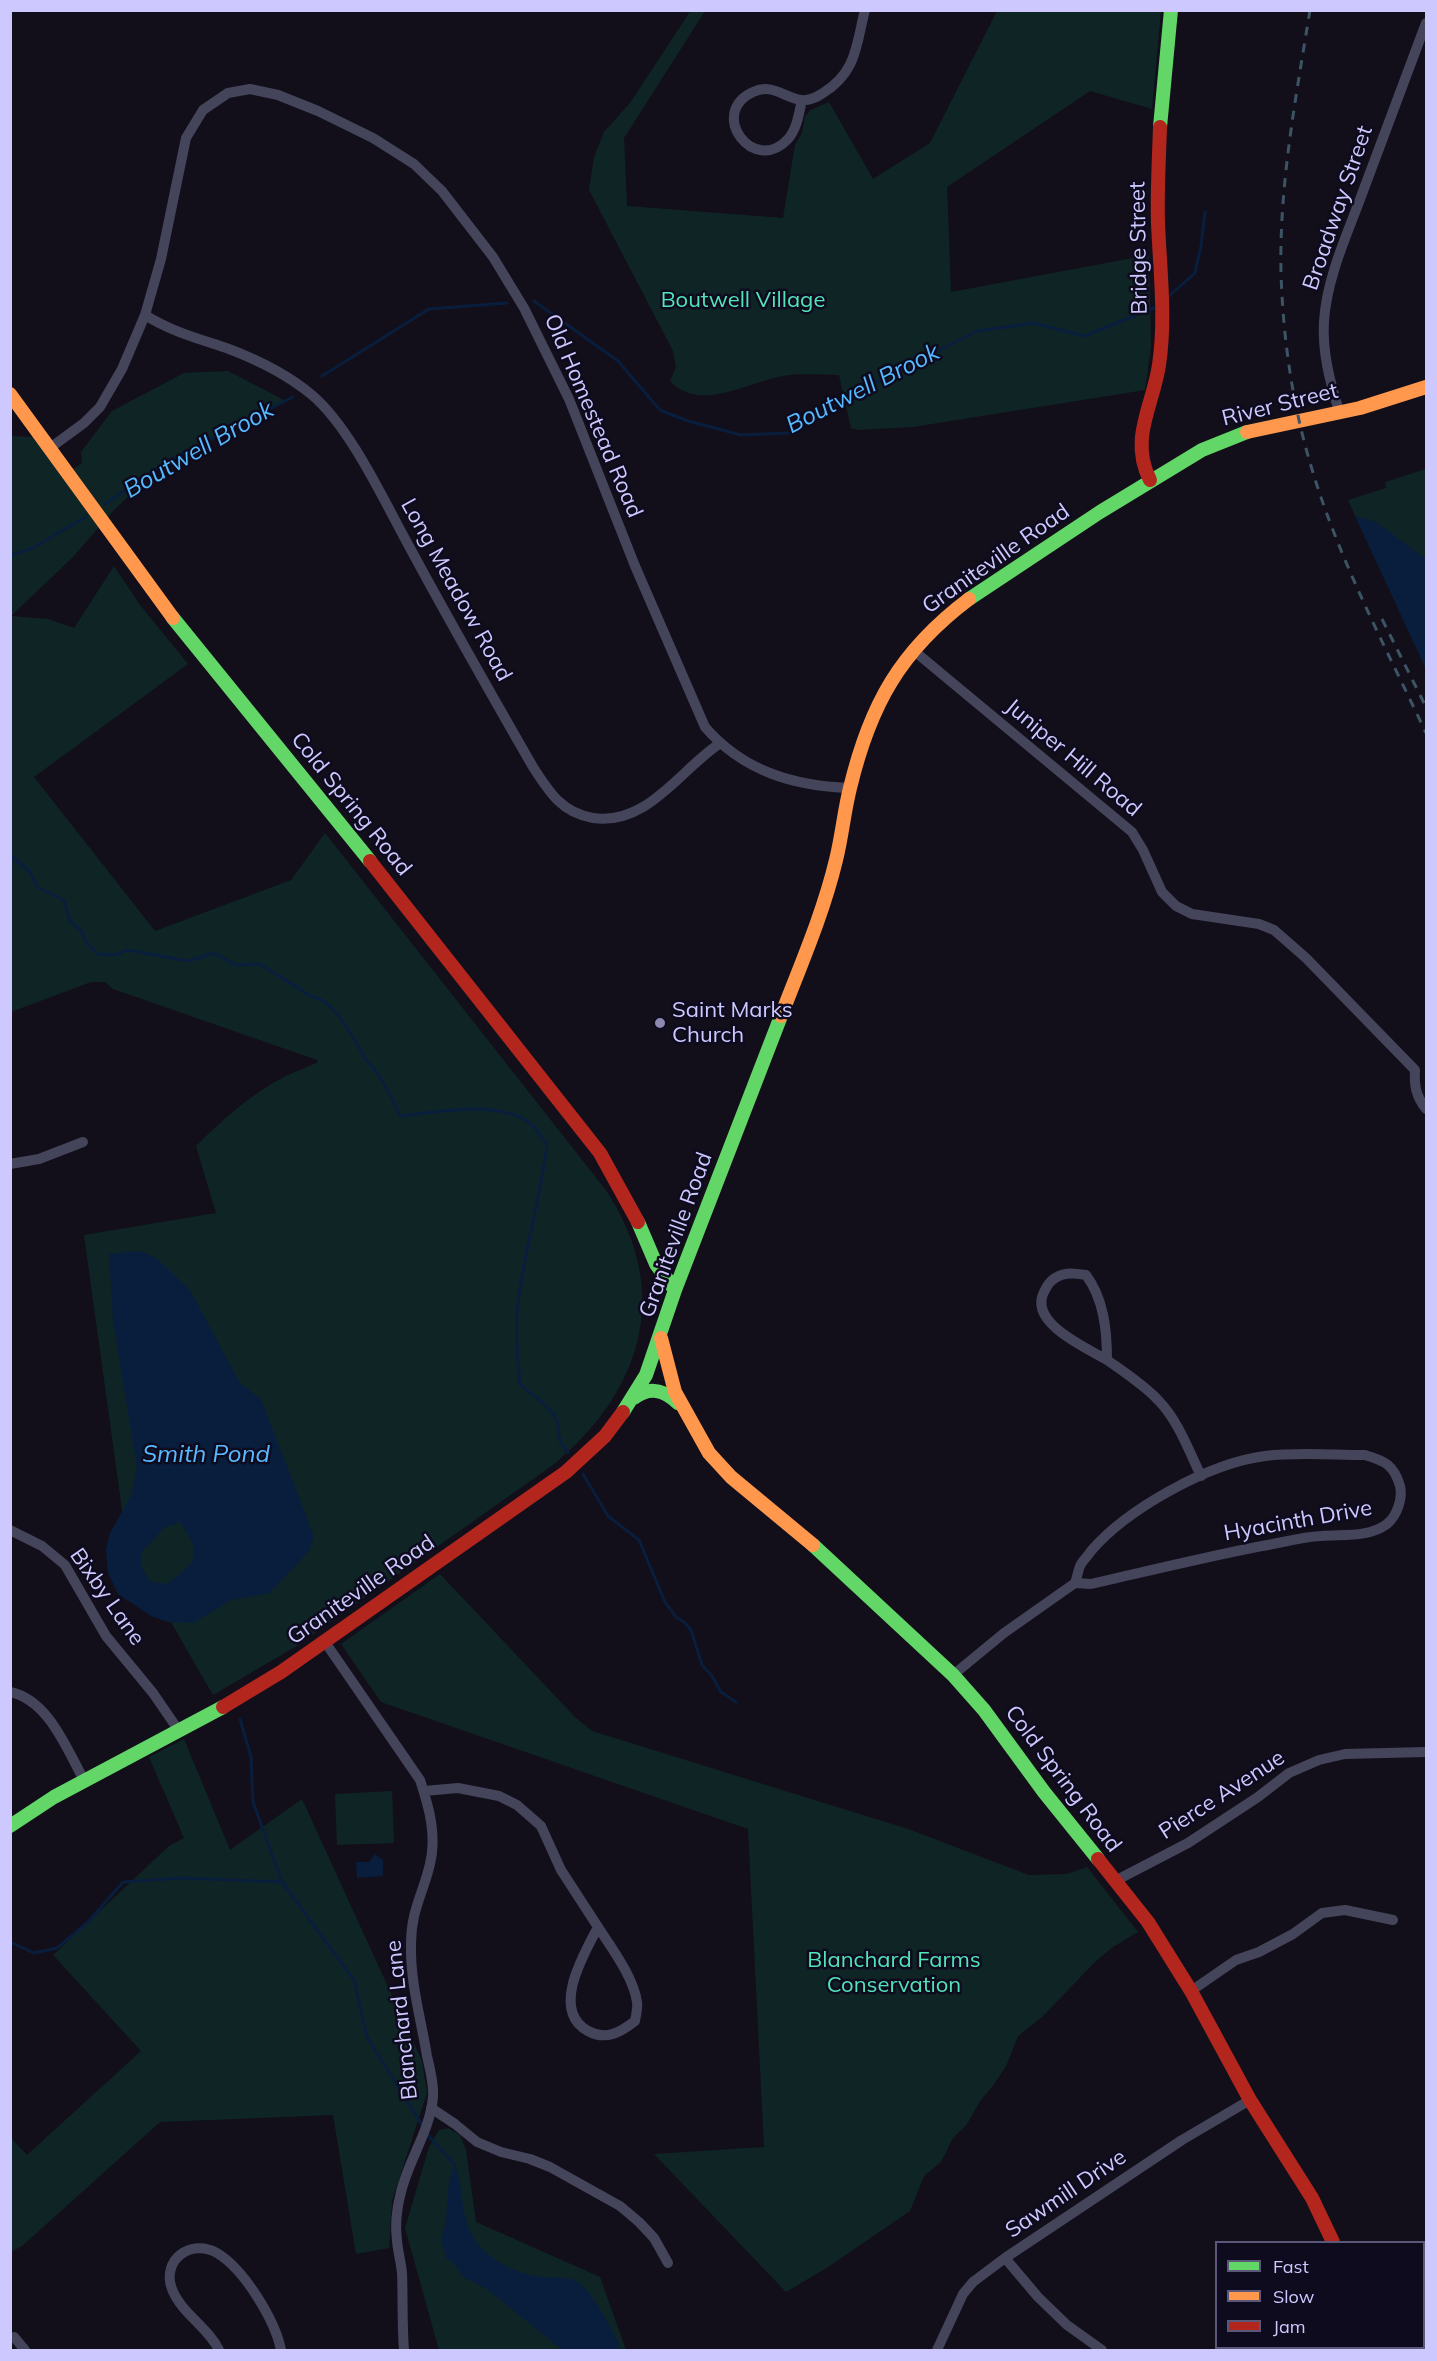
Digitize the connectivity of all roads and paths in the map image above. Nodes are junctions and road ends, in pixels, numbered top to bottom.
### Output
1 (865, 10) edge
2 (1171, 10) edge
3 (1426, 23) edge
4 (802, 100) junction
5 (145, 315) junction
6 (1426, 387) edge
7 (10, 394) edge
8 (1339, 411) junction
9 (51, 448) junction
10 (1150, 480) junction
11 (914, 650) junction
12 (719, 744) junction
13 (850, 788) junction
14 (1426, 1066) edge
15 (1415, 1070) junction
16 (1426, 1109) edge
17 (83, 1142) dead end
18 (10, 1164) edge
19 (649, 1245) junction
20 (683, 1270) junction
21 (675, 1290) junction
22 (661, 1338) junction
23 (1107, 1360) junction
24 (632, 1400) junction
25 (681, 1406) junction
26 (1201, 1476) junction
27 (10, 1530) edge
28 (1075, 1583) junction
29 (325, 1642) junction
30 (953, 1675) junction
31 (10, 1692) edge
32 (178, 1731) junction
33 (1426, 1752) edge
34 (84, 1780) junction
35 (424, 1791) junction
36 (10, 1826) edge
37 (1115, 1881) junction
38 (1393, 1920) dead end
39 (598, 1927) junction
40 (1191, 1991) junction
41 (1250, 2100) junction
42 (431, 2108) junction
43 (1333, 2241) edge
44 (1005, 2258) junction
45 (668, 2263) dead end
46 (14, 2337) dead end
47 (25, 2350) edge
48 (219, 2350) edge
49 (281, 2350) edge
50 (404, 2350) edge
51 (937, 2350) edge
52 (1102, 2350) edge

1 - 4 street
2 - 10 main road, Bridge Street
3 - 8 street, Broadway Street
4 - 4 street
5 - 9 street, Old Homestead Road
5 - 12 street, Long Meadow Road
5 - 12 street, Old Homestead Road
6 - 8 main road, River Street
7 - 9 main road, Cold Spring Road
8 - 10 main road, River Street
9 - 19 main road, Cold Spring Road
10 - 11 main road, Graniteville Road
11 - 13 main road, Graniteville Road
11 - 15 street, Juniper Hill Road
12 - 13 street, Old Homestead Road
13 - 20 main road, Graniteville Road
14 - 15 street
15 - 16 street
17 - 18 street
19 - 20 main road, Cold Spring Road
19 - 21 main road, Cold Spring Road
20 - 21 main road, Graniteville Road
21 - 22 main road, Graniteville Road
22 - 24 main road, Graniteville Road
22 - 25 main road, Cold Spring Road
23 - 23 street
23 - 26 street
24 - 25 main road, Cold Spring Road
24 - 29 main road, Graniteville Road
25 - 30 main road, Cold Spring Road
26 - 28 street, Hyacinth Drive
26 - 28 street, Hyacinth Drive
27 - 32 street, Bixby Lane
28 - 30 street
29 - 32 main road, Graniteville Road
29 - 35 street, Blanchard Lane
30 - 37 main road, Cold Spring Road
31 - 34 street
32 - 34 main road, Graniteville Road
33 - 37 street, Pierce Avenue
34 - 36 main road, Graniteville Road
35 - 39 street
35 - 42 street, Blanchard Lane
37 - 40 main road, Cold Spring Road
38 - 40 street
39 - 39 street
40 - 41 main road, Cold Spring Road
41 - 43 main road, Cold Spring Road
41 - 44 street, Sawmill Drive
42 - 45 street
42 - 50 street, Blanchard Lane
44 - 51 street, Sawmill Drive
44 - 52 street
46 - 47 street
48 - 49 street

